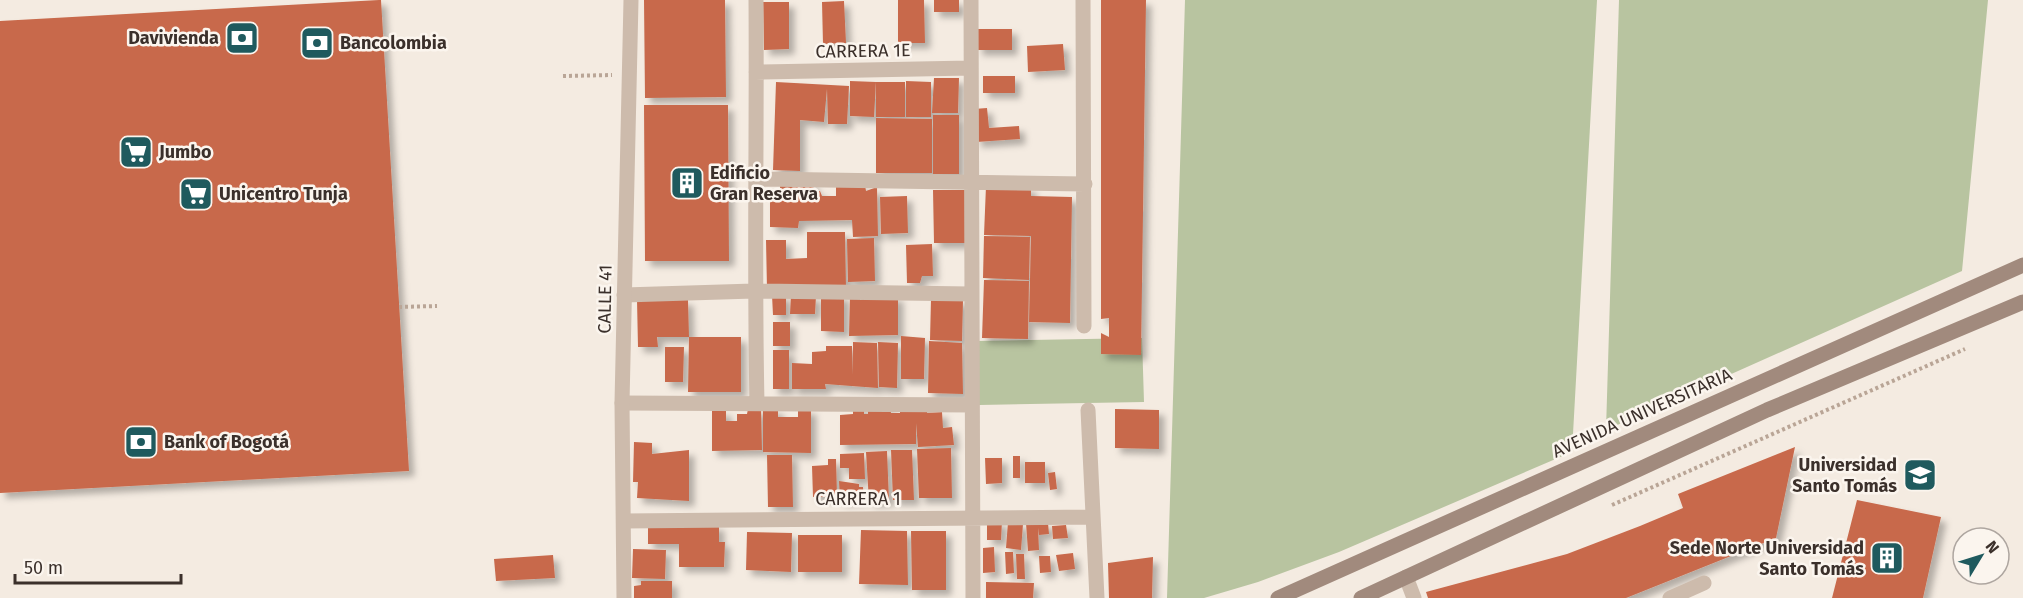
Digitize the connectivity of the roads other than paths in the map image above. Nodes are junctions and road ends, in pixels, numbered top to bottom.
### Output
1 (631, 0) edge
2 (756, 0) edge
3 (971, 0) edge
4 (1083, 0) edge
5 (970, 68) junction
6 (756, 72) junction
7 (758, 179) junction
8 (974, 181) junction
9 (1085, 184) junction
10 (2023, 264) edge
11 (754, 291) junction
12 (970, 294) junction
13 (624, 295) junction
14 (2023, 303) edge
15 (1084, 326) dead end
16 (622, 403) junction
17 (757, 403) junction
18 (972, 405) junction
19 (1088, 410) dead end
20 (972, 518) junction
21 (1092, 518) junction
22 (624, 521) junction
23 (1406, 577) junction
24 (1704, 583) dead end
25 (624, 598) edge
26 (973, 598) edge
27 (1097, 598) edge
28 (1278, 598) edge
29 (1360, 598) edge
30 (1414, 598) edge
31 (1670, 598) edge

1 - 13 street, CALLE 41
2 - 6 street
3 - 5 street
4 - 9 street
5 - 6 street, CARRERA 1E
5 - 8 street
6 - 7 street
7 - 8 street
7 - 11 street
8 - 9 street
8 - 12 street
9 - 15 street
10 - 28 main road, AVENIDA UNIVERSITARIA
11 - 12 street
11 - 13 street
11 - 17 street
12 - 18 street
13 - 16 street, CALLE 41
14 - 23 main road
16 - 17 street
16 - 22 street, CALLE 41
17 - 18 street
18 - 20 street
19 - 21 street
20 - 21 street, CARRERA 1
20 - 22 street, CARRERA 1
20 - 26 street
21 - 27 street
22 - 25 street, CALLE 41
23 - 29 main road
23 - 30 street
24 - 31 street

